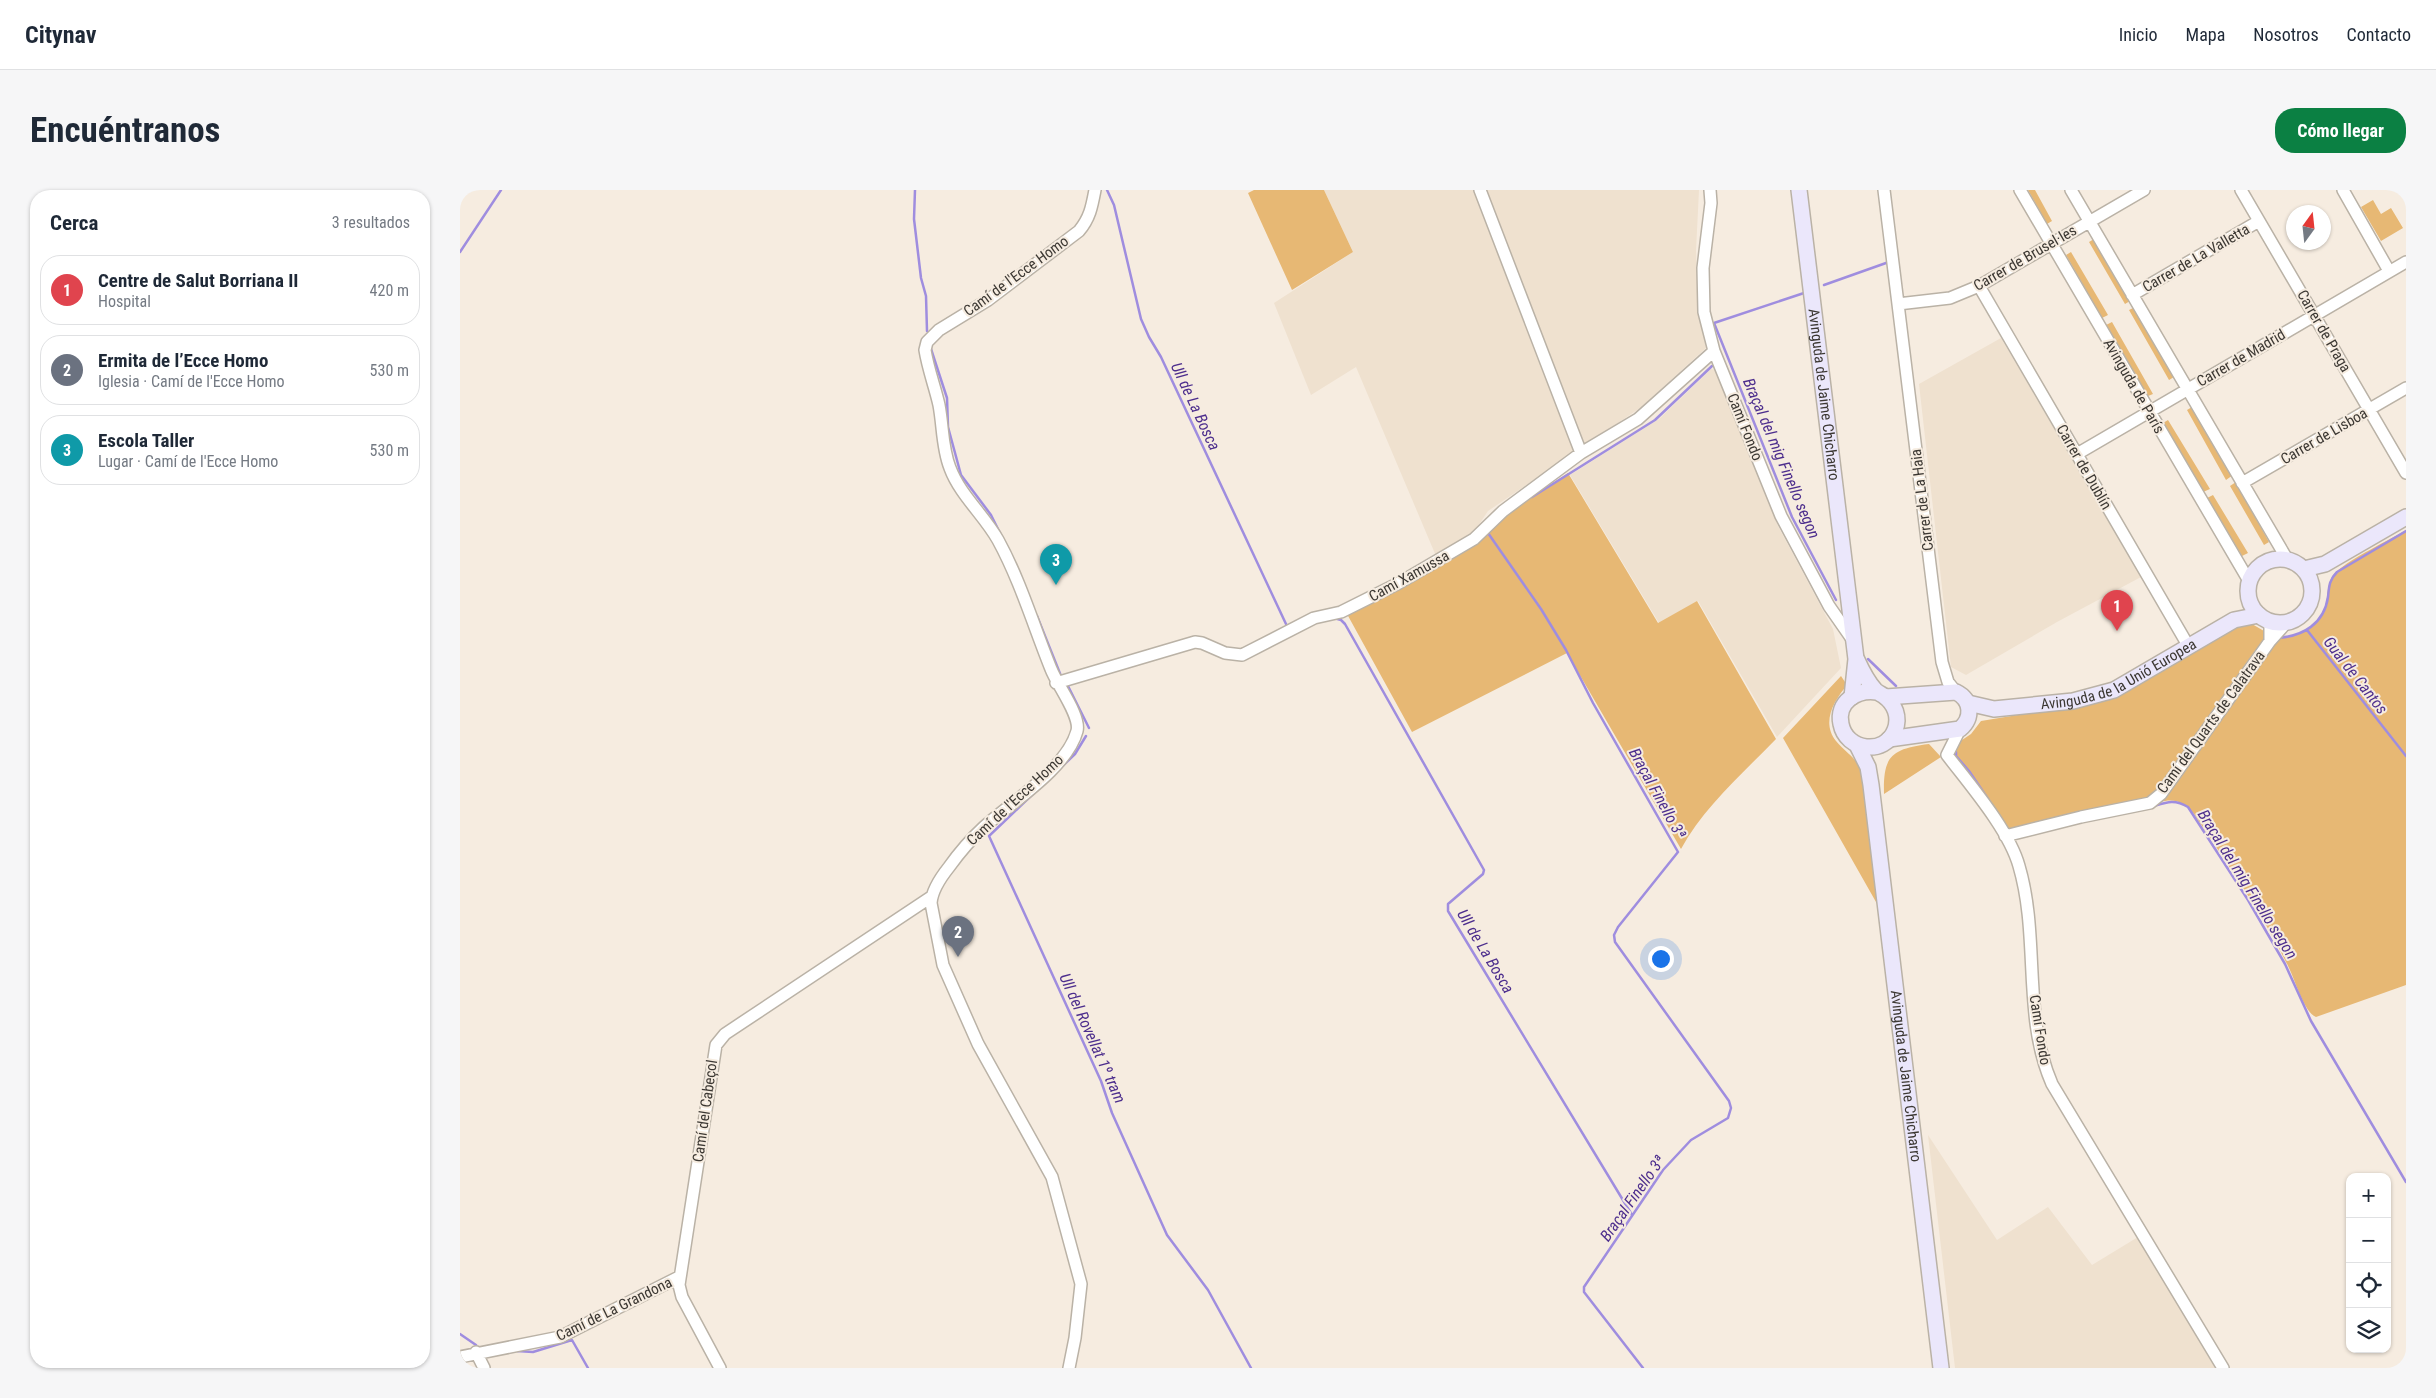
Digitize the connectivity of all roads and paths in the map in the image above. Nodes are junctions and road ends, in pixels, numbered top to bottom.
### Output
1 (1095, 190) edge
2 (1480, 190) edge
3 (1710, 190) edge
4 (1799, 190) edge
5 (1884, 190) edge
6 (2020, 190) edge
7 (2071, 190) edge
8 (2144, 190) edge
9 (2241, 190) edge
10 (2343, 190) edge
11 (2260, 221) junction
12 (2090, 222) junction
13 (2052, 244) junction
14 (2406, 262) edge
15 (2389, 271) junction
16 (1979, 286) junction
17 (2132, 295) junction
18 (1898, 304) junction
19 (2314, 315) junction
20 (1714, 351) junction
21 (2406, 388) edge
22 (2187, 390) junction
23 (2369, 409) junction
24 (2149, 412) junction
25 (1581, 453) junction
26 (2077, 454) junction
27 (2406, 473) edge
28 (2242, 483) junction
29 (2406, 516) edge
30 (2286, 559) junction
31 (2325, 564) junction
32 (2304, 569) junction
33 (2249, 581) junction
34 (2312, 586) junction
35 (2249, 601) junction
36 (2265, 618) junction
37 (2234, 620) junction
38 (2287, 622) junction
39 (2270, 641) junction
40 (2189, 647) junction
41 (1855, 652) junction
42 (1056, 684) junction
43 (1956, 692) junction
44 (1881, 695) junction
45 (1852, 697) junction
46 (1968, 703) junction
47 (1994, 709) junction
48 (1963, 725) junction
49 (1886, 742) junction
50 (1857, 745) junction
51 (1871, 785) junction
52 (2005, 836) junction
53 (931, 897) junction
54 (679, 1277) junction
55 (476, 1352) junction
56 (460, 1357) edge
57 (484, 1368) edge
58 (720, 1368) edge
59 (1069, 1368) edge
60 (1941, 1368) edge
61 (2223, 1368) edge

1 - 42 street, Camí de l'Ecce Homo
2 - 25 street
3 - 20 street, Camí Fondo
4 - 41 street, Avinguda de Jaime Chicharro
5 - 18 street
6 - 13 street, Avinguda de París
7 - 12 street
8 - 12 street, Carrer de Brusel·les
9 - 11 street, Carrer de Praga
10 - 15 street
11 - 17 street, Carrer de La Valletta
11 - 19 street, Carrer de Praga
12 - 13 street, Carrer de Brusel·les
12 - 17 street
13 - 16 street, Carrer de Brusel·les
13 - 24 street, Avinguda de París
14 - 15 street, Carrer de Madrid
15 - 19 street, Carrer de Madrid
16 - 18 street, Carrer de Brusel·les
16 - 26 street, Carrer de Dublín
17 - 22 street
18 - 43 street, Carrer de La Haia
19 - 22 street, Carrer de Madrid
19 - 23 street, Carrer de Praga
20 - 25 street, Camí Xamussa
20 - 41 street, Camí Fondo
21 - 23 street, Carrer de Lisboa
22 - 24 street, Carrer de Madrid
22 - 28 street
23 - 27 street, Carrer de Praga
23 - 28 street, Carrer de Lisboa
24 - 26 street, Carrer de Madrid
24 - 33 street, Avinguda de París
25 - 42 street, Camí Xamussa
26 - 40 street, Carrer de Dublín
28 - 30 street
29 - 31 street
30 - 32 street
30 - 33 street
31 - 32 street
31 - 34 street
32 - 34 street
33 - 35 street
34 - 38 street
35 - 36 street
35 - 37 street, Avinguda de la Unió Europea
36 - 37 street, Avinguda de la Unió Europea
36 - 38 street
36 - 39 street
37 - 40 street, Avinguda de la Unió Europea
38 - 39 street, Camí del Quarts de Calatrava
39 - 52 street, Camí del Quarts de Calatrava
40 - 47 street, Avinguda de la Unió Europea
41 - 44 street
41 - 45 street
42 - 53 street, Camí de l'Ecce Homo
43 - 44 street
43 - 46 street, Avinguda de la Unió Europea
44 - 45 street
44 - 49 street
45 - 50 street
46 - 47 street, Avinguda de la Unió Europea
46 - 48 street
47 - 48 street, Avinguda de la Unió Europea
48 - 49 street, Avinguda de la Unió Europea
48 - 52 street, Camí Fondo
49 - 50 street
49 - 51 street
50 - 51 street
51 - 60 street, Avinguda de Jaime Chicharro
52 - 61 street, Camí Fondo
53 - 54 street, Camí del Cabeçol
53 - 59 street
54 - 55 street, Camí de La Grandona
54 - 58 street, Camí del Cabeçol
55 - 56 street, Camí de La Grandona
55 - 57 street

